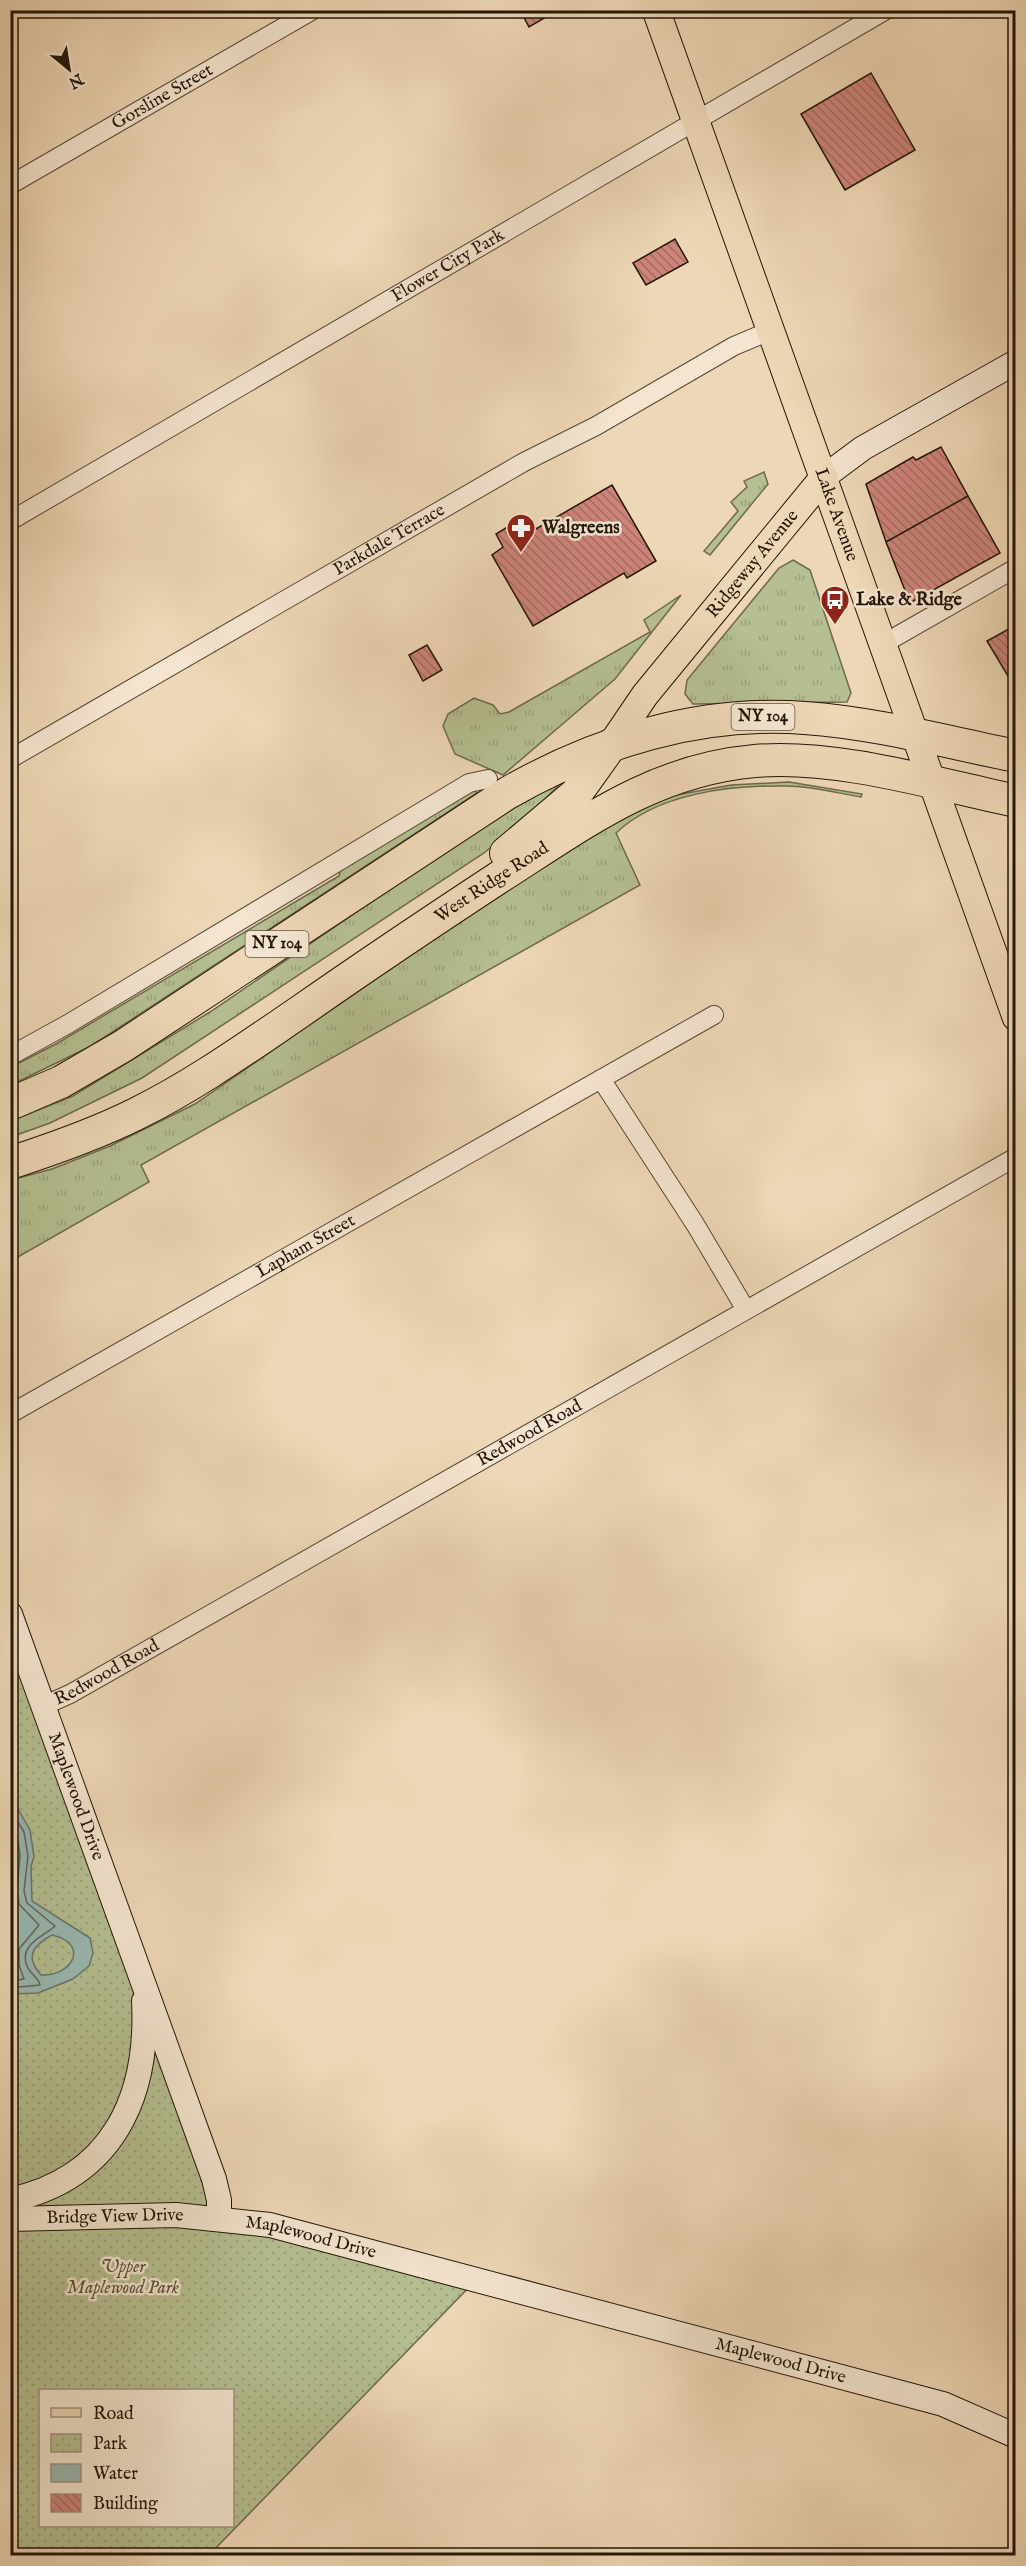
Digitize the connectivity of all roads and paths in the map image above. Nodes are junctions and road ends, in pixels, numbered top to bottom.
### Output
1 (313, 10) edge
2 (657, 10) edge
3 (886, 10) edge
4 (696, 120) junction
5 (10, 185) edge
6 (772, 330) junction
7 (1016, 362) edge
8 (824, 477) junction
9 (10, 521) edge
10 (1016, 568) edge
11 (883, 644) junction
12 (916, 736) junction
13 (611, 745) junction
14 (1016, 756) edge
15 (10, 759) edge
16 (538, 776) junction
17 (488, 779) joint
18 (933, 783) junction
19 (1016, 801) edge
20 (377, 958) junction
21 (714, 1015) dead end
22 (1016, 1017) edge
23 (10, 1056) edge
24 (601, 1079) junction
25 (10, 1104) edge
26 (1016, 1157) edge
27 (10, 1163) edge
28 (746, 1310) junction
29 (10, 1414) edge
30 (10, 1614) edge
31 (43, 1706) junction
32 (141, 1975) junction
33 (10, 2199) edge
34 (219, 2218) junction
35 (10, 2219) edge
36 (1016, 2436) edge

1 - 5 street, Gorsline Street
2 - 4 main road, Lake Avenue
3 - 4 street, Flower City Park
4 - 6 main road, Lake Avenue
4 - 9 street, Flower City Park
6 - 8 main road, Lake Avenue
6 - 15 street, Parkdale Terrace
7 - 8 street, Ridgeway Avenue
8 - 11 main road, Lake Avenue
8 - 13 main road, Ridgeway Avenue
10 - 11 street
11 - 12 main road, Lake Avenue
12 - 13 highway, NY 104
12 - 14 highway, NY 104
12 - 18 main road, Lake Avenue
13 - 16 highway, NY 104
13 - 20 highway
16 - 17 highway
16 - 25 highway, NY 104
17 - 23 street
18 - 19 highway, West Ridge Road
18 - 20 highway, West Ridge Road
18 - 22 main road, Lake Avenue
20 - 27 highway, West Ridge Road
21 - 24 street, Lapham Street
24 - 28 street
24 - 29 street, Lapham Street
26 - 28 street, Redwood Road
28 - 31 street, Redwood Road
30 - 31 street, Maplewood Drive
31 - 32 street, Maplewood Drive
32 - 33 street
32 - 34 street, Maplewood Drive
34 - 35 street, Bridge View Drive
34 - 36 street, Maplewood Drive

